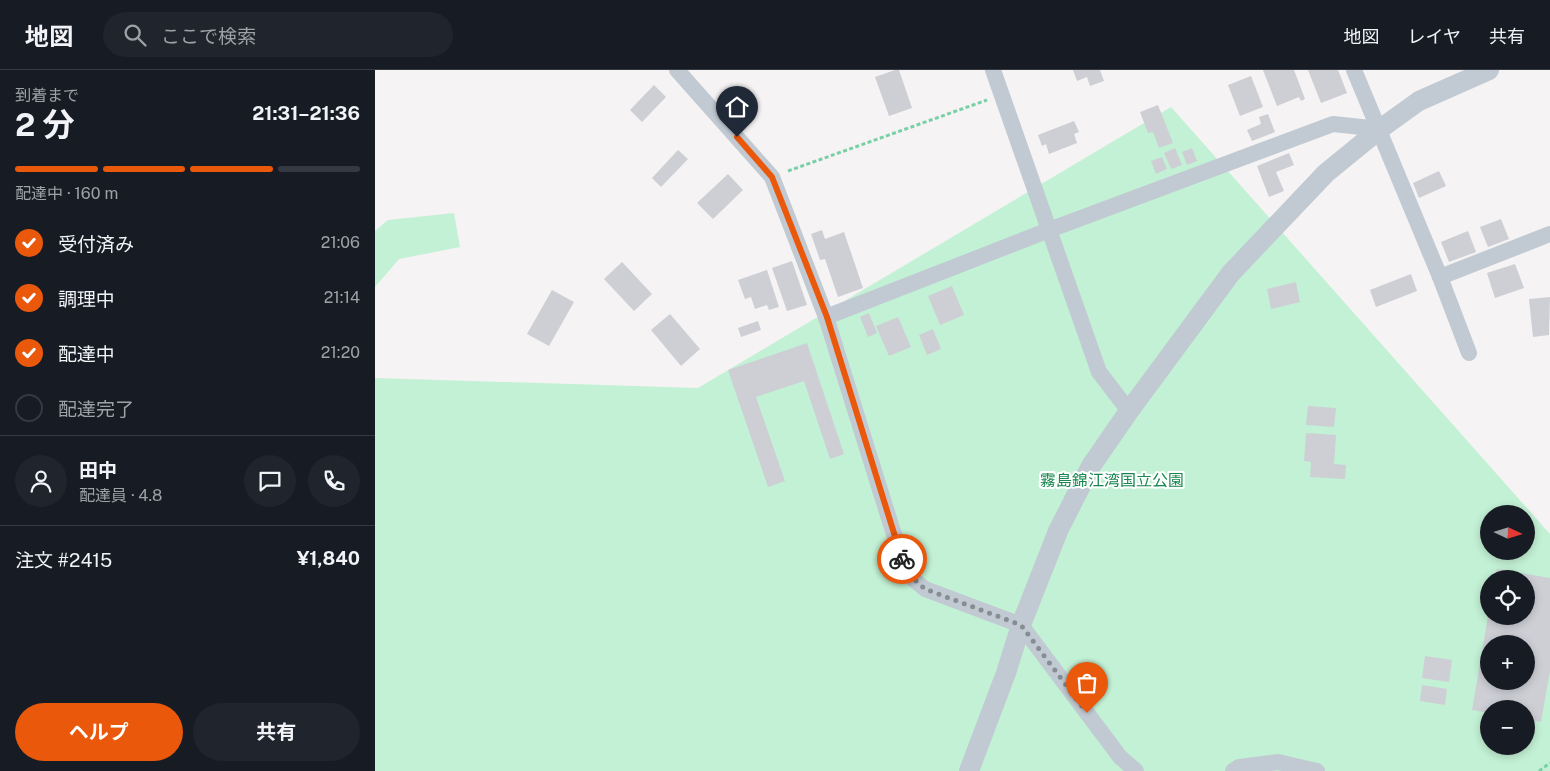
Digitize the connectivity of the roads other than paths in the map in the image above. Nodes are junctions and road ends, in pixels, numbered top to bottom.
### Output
1 (677, 70) edge
2 (993, 70) edge
3 (1354, 70) edge
4 (1489, 70) edge
5 (1380, 129) junction
6 (1049, 230) junction
7 (1550, 234) edge
8 (1440, 277) junction
9 (827, 317) junction
10 (1469, 353) dead end
11 (1129, 411) junction
12 (1021, 625) junction
13 (969, 771) edge
14 (1135, 771) edge
15 (1233, 771) edge
16 (1317, 771) edge

1 - 9 street
2 - 6 street
3 - 5 street
4 - 5 street
5 - 6 street
5 - 8 street
5 - 11 street
6 - 9 street
6 - 11 street
7 - 8 street
8 - 10 street
9 - 12 street
11 - 12 street
12 - 13 street
12 - 14 street
15 - 16 street

